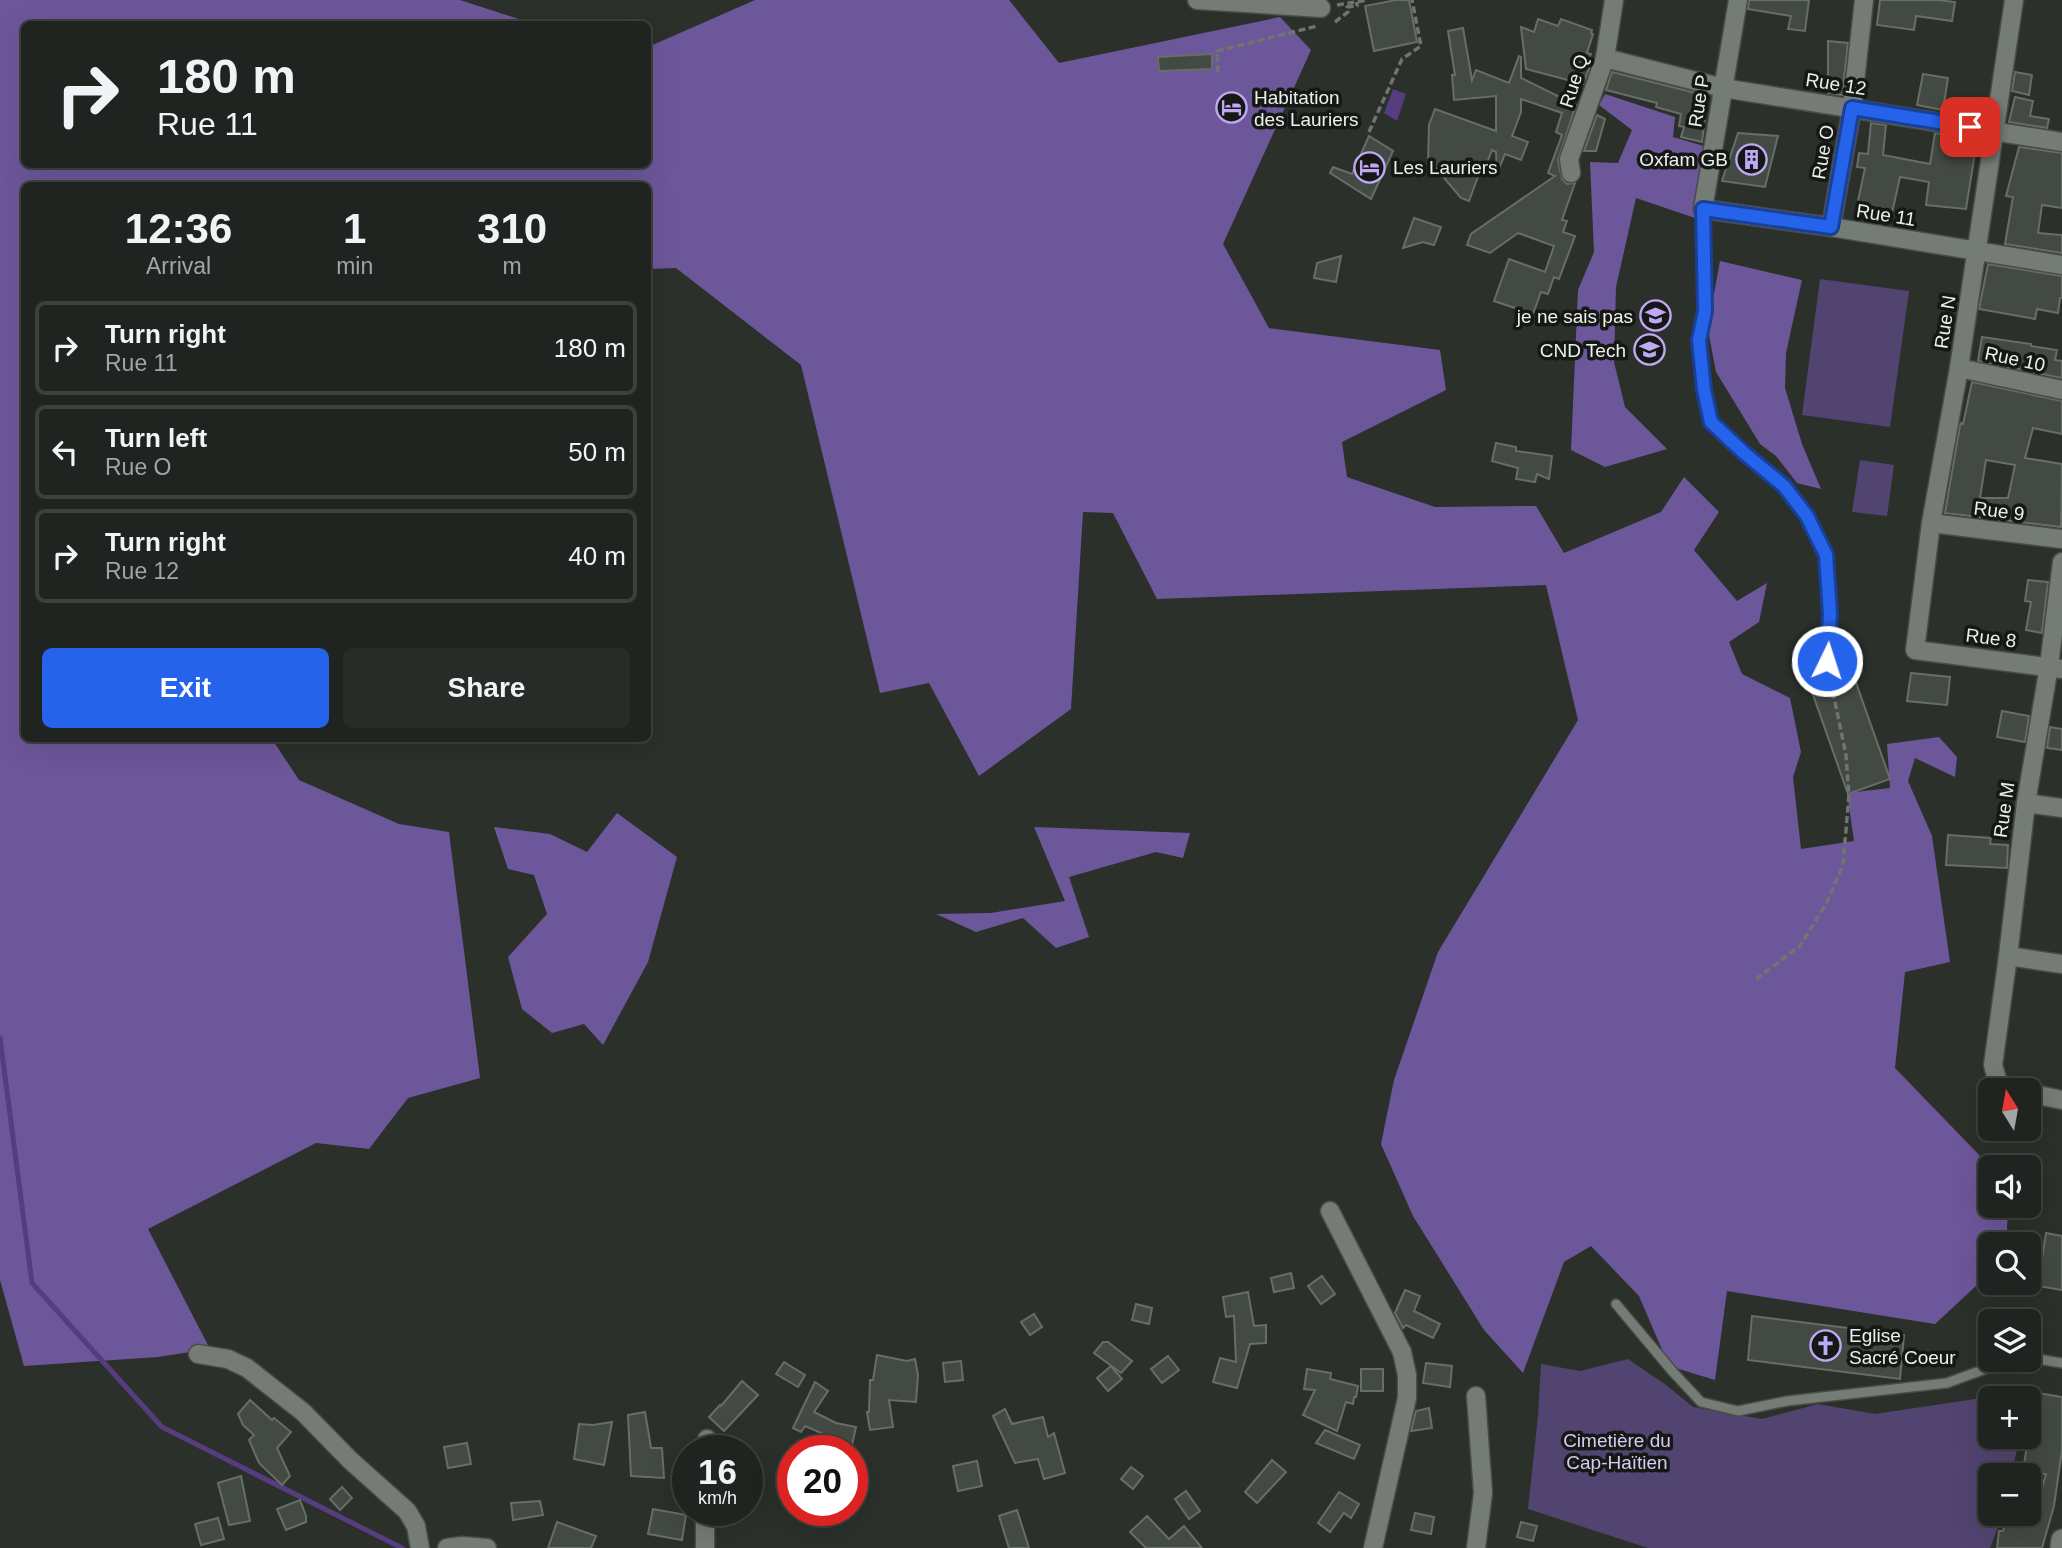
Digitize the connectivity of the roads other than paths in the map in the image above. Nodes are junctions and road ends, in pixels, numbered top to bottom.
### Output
1 (1197, 0) edge
2 (1614, 0) edge
3 (1738, 0) edge
4 (1864, 0) edge
5 (2014, 0) edge
6 (1321, 17) road end
7 (1605, 58) junction
8 (1723, 88) junction
9 (1852, 108) junction
10 (1993, 130) junction
11 (2062, 142) edge
12 (1571, 173) dead end
13 (1703, 209) junction
14 (1831, 227) junction
15 (1978, 251) junction
16 (2062, 265) edge
17 (1959, 368) junction
18 (2062, 390) edge
19 (1931, 523) junction
20 (2062, 540) edge
21 (2062, 562) edge
22 (1915, 650) joint
23 (1827, 661) road end
24 (2056, 668) edge
25 (2026, 803) junction
26 (2062, 808) edge
27 (2008, 956) junction
28 (2062, 964) edge
29 (1997, 1078) edge
30 (2041, 1096) edge
31 (2062, 1100) edge
32 (1330, 1211) dead end
33 (1616, 1304) dead end
34 (198, 1354) dead end
35 (2062, 1363) edge
36 (1476, 1396) dead end
37 (705, 1526) edge
38 (2062, 1540) edge
39 (420, 1548) edge
40 (447, 1548) edge
41 (487, 1548) edge
42 (705, 1548) edge
43 (1373, 1548) edge
44 (1476, 1548) edge
45 (2061, 1548) edge

1 - 6 street
2 - 7 street, Rue Q
3 - 8 street, Rue P
4 - 9 street, Rue O
5 - 10 street, Rue N
7 - 8 street, Rue 12
7 - 12 street, Rue Q
8 - 9 street, Rue 12
8 - 13 street, Rue P
9 - 10 street, Rue 12
9 - 14 street, Rue O
10 - 11 street, Rue 12
10 - 15 street, Rue N
13 - 14 street, Rue 11
13 - 23 lane
14 - 15 street, Rue 11
15 - 16 street, Rue 11
15 - 17 street, Rue N
17 - 18 street, Rue 10
17 - 19 street, Rue N
19 - 20 street, Rue 9
19 - 22 street, Rue N
21 - 24 street, Rue M
22 - 24 street, Rue 8
24 - 25 street, Rue M
25 - 26 street
25 - 27 street, Rue M
27 - 28 street
27 - 29 street, Rue M
30 - 31 street
32 - 43 street
33 - 35 lane
34 - 39 street
36 - 44 street
37 - 42 street
38 - 45 street
40 - 41 street

